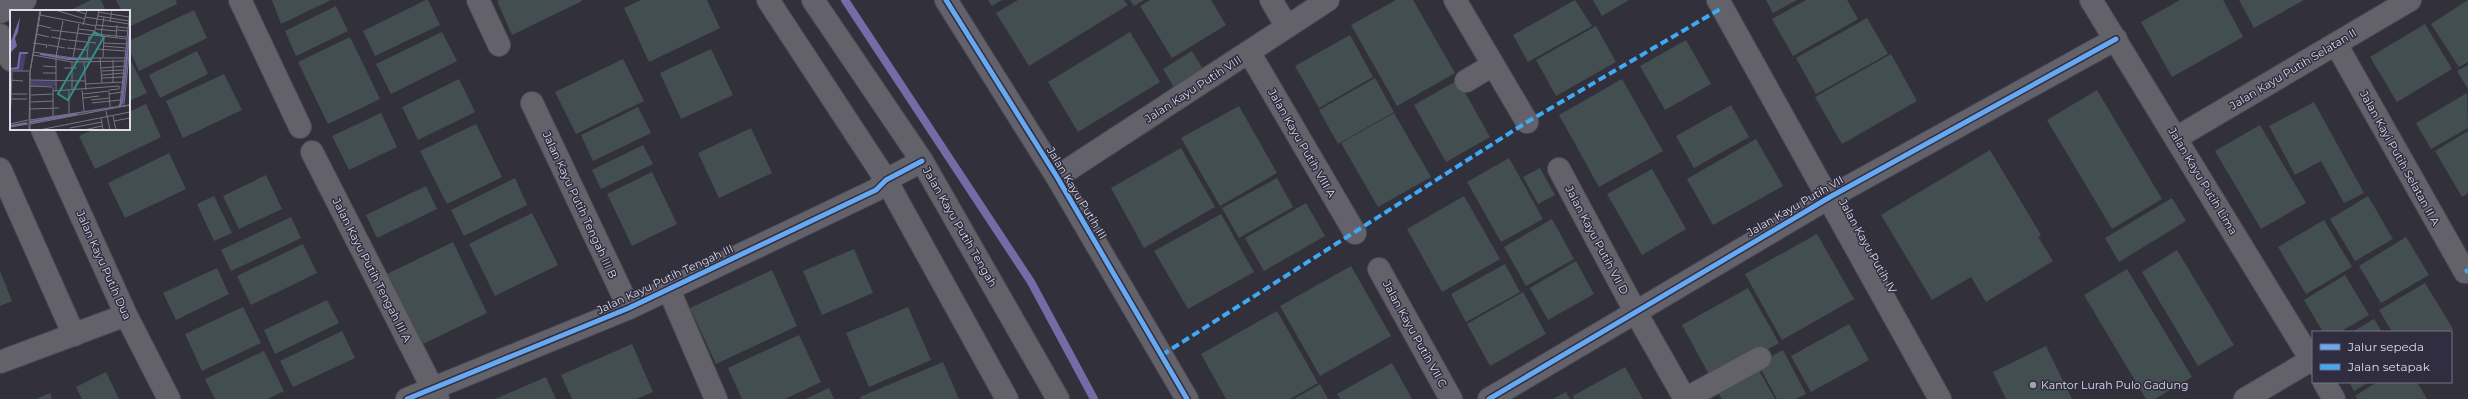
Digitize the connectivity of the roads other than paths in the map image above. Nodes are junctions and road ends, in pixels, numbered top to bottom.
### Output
1 (25, 0) edge
2 (240, 0) edge
3 (478, 0) edge
4 (768, 0) edge
5 (813, 0) edge
6 (946, 0) edge
7 (1271, 0) edge
8 (1328, 0) edge
9 (1455, 0) edge
10 (1718, 0) edge
11 (2091, 0) edge
12 (2410, 0) edge
13 (2381, 7) edge
14 (0, 12) edge
15 (1287, 27) junction
16 (0, 35) edge
17 (2116, 39) junction
18 (2336, 44) junction
19 (498, 45) dead end
20 (1249, 52) junction
21 (10, 58) edge
22 (1493, 65) junction
23 (1466, 81) dead end
24 (532, 103) dead end
25 (1527, 122) dead end
26 (300, 128) dead end
27 (42, 130) edge
28 (2176, 138) junction
29 (312, 152) dead end
30 (925, 166) junction
31 (0, 169) edge
32 (1559, 169) dead end
33 (1057, 177) junction
34 (884, 186) junction
35 (1830, 197) junction
36 (1355, 233) dead end
37 (1379, 269) dead end
38 (2465, 272) dead end
39 (669, 290) junction
40 (629, 308) junction
41 (1635, 311) junction
42 (126, 315) junction
43 (74, 335) junction
44 (1760, 358) dead end
45 (2312, 361) edge
46 (0, 362) edge
47 (2325, 383) edge
48 (436, 393) edge
49 (169, 399) edge
50 (407, 399) edge
51 (716, 399) edge
52 (1007, 399) edge
53 (1058, 399) edge
54 (1187, 399) edge
55 (1450, 399) edge
56 (1489, 399) edge
57 (1685, 399) edge
58 (1940, 399) edge
59 (2245, 399) edge
60 (2334, 399) edge

1 - 14 street
2 - 26 street
3 - 19 street
4 - 34 street
5 - 30 street, Jalan Kayu Putih Tengah
6 - 33 street, Jalan Kayu Putih III
7 - 15 street
8 - 15 street, Jalan Kayu Putih VIII
9 - 22 street
10 - 35 street, Jalan Kayu Putih IV
11 - 17 street, Jalan Kayu Putih Lima
12 - 13 street, Jalan Kayu Putih Selatan II
13 - 18 street, Jalan Kayu Putih Selatan II
15 - 20 street, Jalan Kayu Putih VIII
16 - 21 street
17 - 28 street, Jalan Kayu Putih Lima
17 - 35 street, Jalan Kayu Putih VII
18 - 28 street, Jalan Kayu Putih Selatan II
18 - 38 street, Jalan Kayi Putih Selatan II A
20 - 33 street, Jalan Kayu Putih VIII
20 - 36 street, Jalan Kayu Putih VIII A
22 - 23 street
22 - 25 street
24 - 40 street, Jalan Kayu Putih Tengah III B
27 - 42 street, Jalan Kayu Putih Dua
28 - 45 street, Jalan Kayu Putih Lima
29 - 48 street, Jalan Kayu Putih Tengah III A
30 - 34 street, Jalan Kayu Putih Tengah III
30 - 53 street, Jalan Kayu Putih Tengah
31 - 43 street
32 - 41 street, Jalan Kayu Putih VII D
33 - 54 street, Jalan Kayu Putih III
34 - 39 street, Jalan Kayu Putih Tengah III
34 - 52 street
35 - 41 street, Jalan Kayu Putih VII
35 - 58 street, Jalan Kayu Putih IV
37 - 55 street, Jalan Kayu Putih VII C
39 - 40 street, Jalan Kayu Putih Tengah III
39 - 51 street
40 - 48 street, Jalan Kayu Putih Tengah III
41 - 56 street, Jalan Kayu Putih VII
41 - 57 street, Jalan Kayu Putih VII D
42 - 43 street
42 - 49 street, Jalan Kayu Putih Dua
43 - 46 street
44 - 57 street
45 - 59 street
47 - 60 street
48 - 50 street, Jalan Kayu Putih Tengah III

